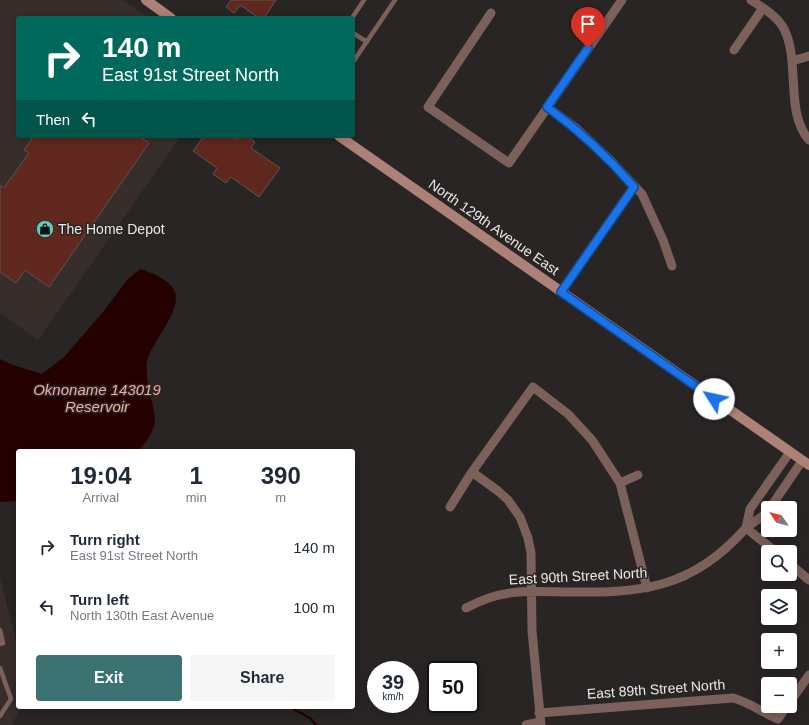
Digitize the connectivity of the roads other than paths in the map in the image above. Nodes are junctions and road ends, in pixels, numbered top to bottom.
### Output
1 (146, 0) edge
2 (364, 0) edge
3 (396, 0) edge
4 (622, 0) edge
5 (751, 0) edge
6 (763, 8) junction
7 (491, 13) dead end
8 (168, 16) edge
9 (353, 16) edge
10 (355, 34) edge
11 (366, 42) junction
12 (734, 50) dead end
13 (809, 56) edge
14 (355, 59) edge
15 (792, 61) junction
16 (547, 107) junction
17 (343, 138) edge
18 (809, 140) edge
19 (634, 187) junction
20 (672, 266) dead end
21 (561, 292) junction
22 (790, 452) junction
23 (806, 463) edge
24 (472, 472) junction
25 (638, 475) dead end
26 (620, 483) junction
27 (776, 501) edge
28 (450, 507) dead end
29 (761, 518) edge
30 (746, 528) junction
31 (767, 545) edge
32 (797, 570) edge
33 (809, 580) edge
34 (647, 588) junction
35 (530, 591) junction
36 (466, 608) dead end
37 (0, 630) edge
38 (0, 644) edge
39 (0, 668) edge
40 (809, 675) edge
41 (797, 692) edge
42 (761, 711) edge
43 (765, 713) edge
44 (782, 713) edge
45 (0, 716) edge
46 (540, 720) edge
47 (526, 725) edge

1 - 8 main road
2 - 9 lane
3 - 11 lane
4 - 16 street
5 - 6 street
6 - 12 street
6 - 15 street
7 - 16 street
10 - 11 lane
11 - 14 lane
13 - 15 street
15 - 18 street
16 - 19 street
17 - 21 main road, North 129th Avenue East
19 - 20 street
19 - 21 street
21 - 22 main road, North 129th Avenue East
22 - 23 main road, North 129th Avenue East
22 - 30 street, East 90th Street North
23 - 27 street
24 - 26 street
24 - 28 street
24 - 35 street
25 - 26 street
26 - 34 street
29 - 30 street, East 90th Street North
30 - 31 street
30 - 34 street, East 90th Street North
32 - 33 street
34 - 35 street, East 90th Street North
35 - 36 street, East 90th Street North
35 - 46 street
37 - 38 lane
39 - 45 lane
40 - 41 street
42 - 46 street, East 89th Street North
43 - 44 street, East 89th Street North
46 - 47 street

